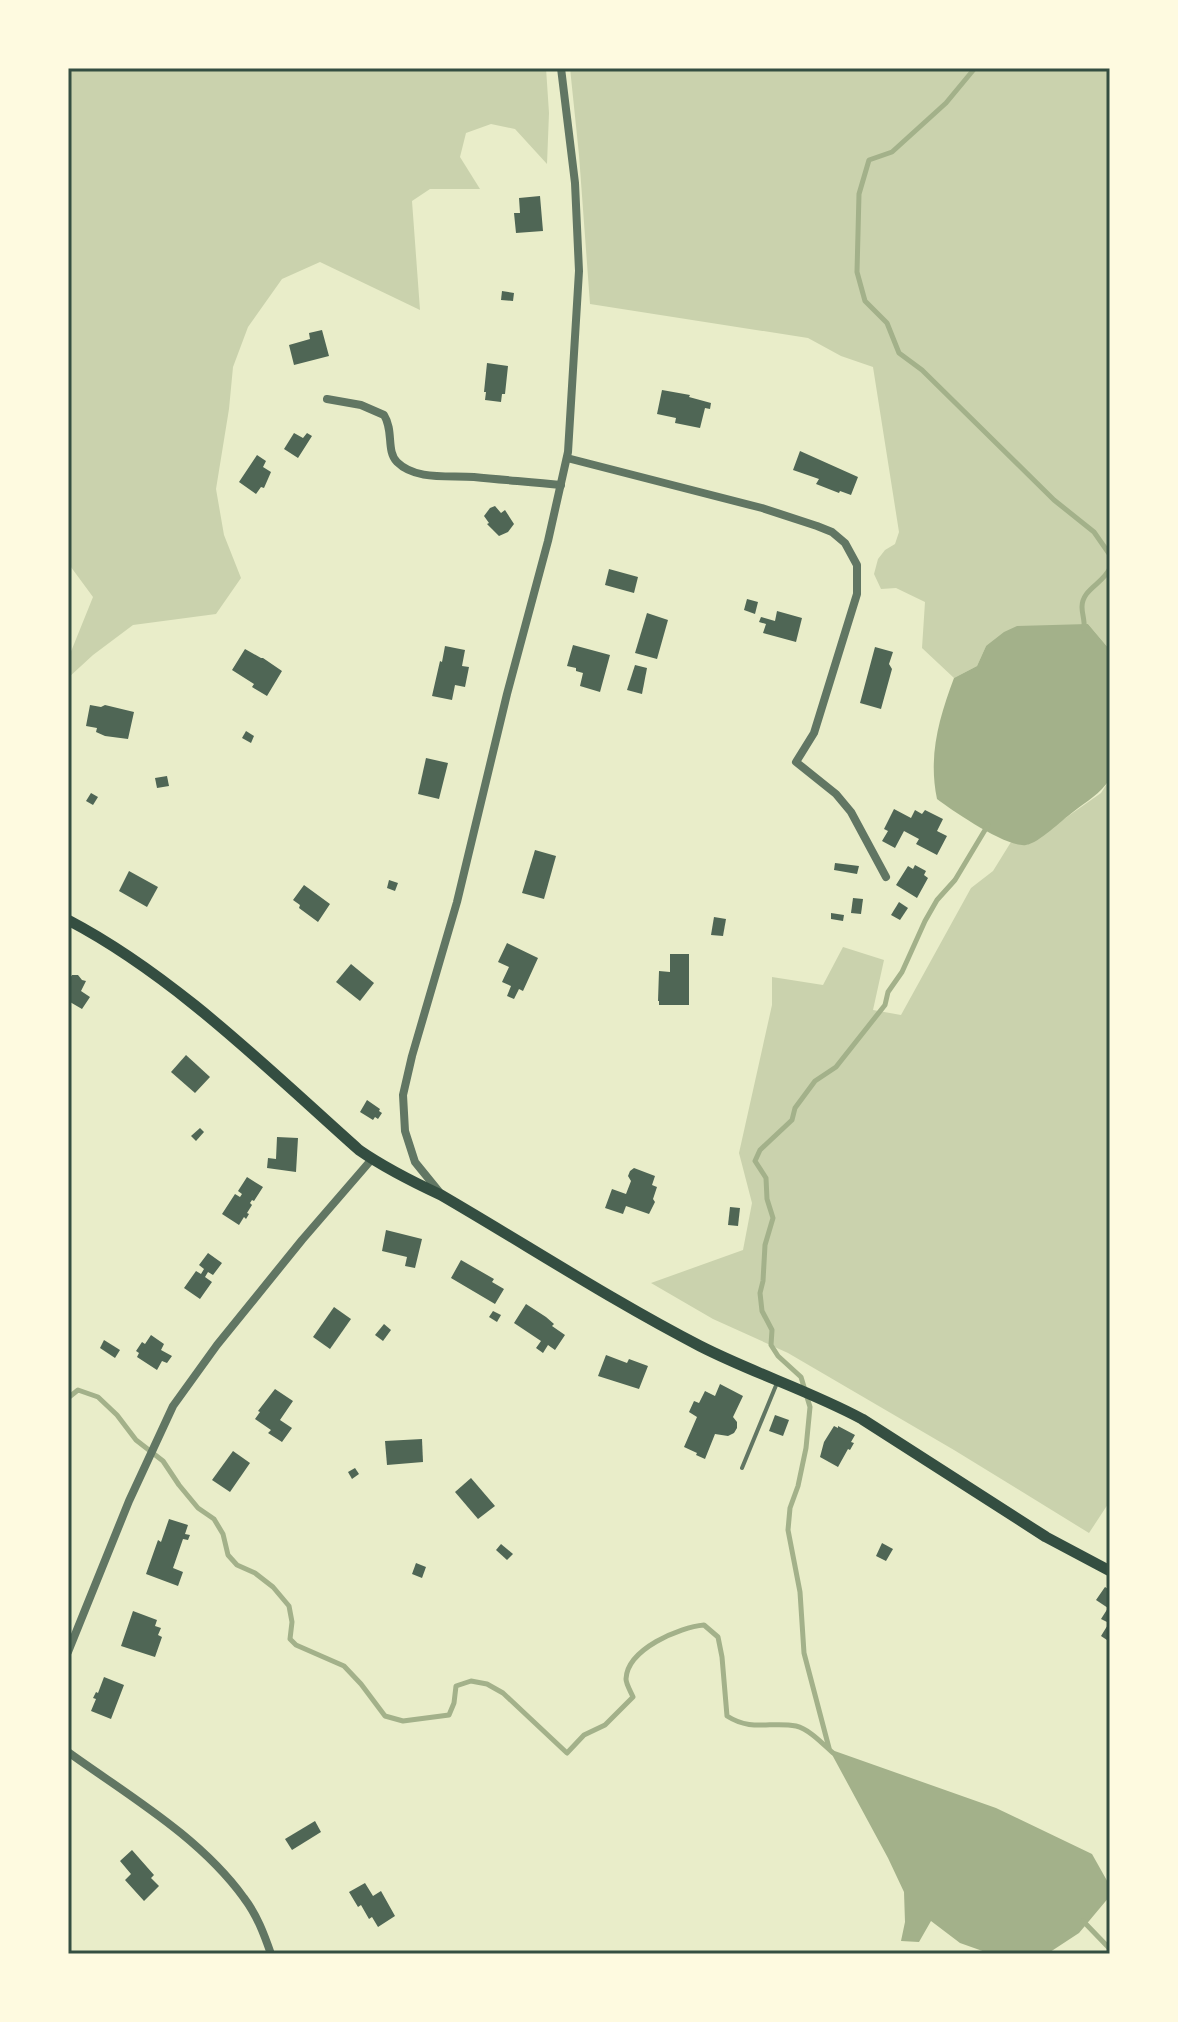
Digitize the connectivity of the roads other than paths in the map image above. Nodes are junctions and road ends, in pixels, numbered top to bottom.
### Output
1 (561, 68) edge
2 (327, 399) dead end
3 (567, 458) junction
4 (561, 485) junction
5 (886, 877) dead end
6 (68, 920) edge
7 (372, 1159) junction
8 (441, 1195) junction
9 (778, 1380) junction
10 (742, 1468) dead end
11 (1110, 1571) edge
12 (68, 1652) edge
13 (68, 1752) edge
14 (271, 1954) edge

1 - 3 street
2 - 4 street
3 - 4 street
3 - 5 street
4 - 8 street
6 - 7 main road
7 - 8 main road
7 - 12 street
8 - 9 main road
9 - 10 lane
9 - 11 main road
13 - 14 street

